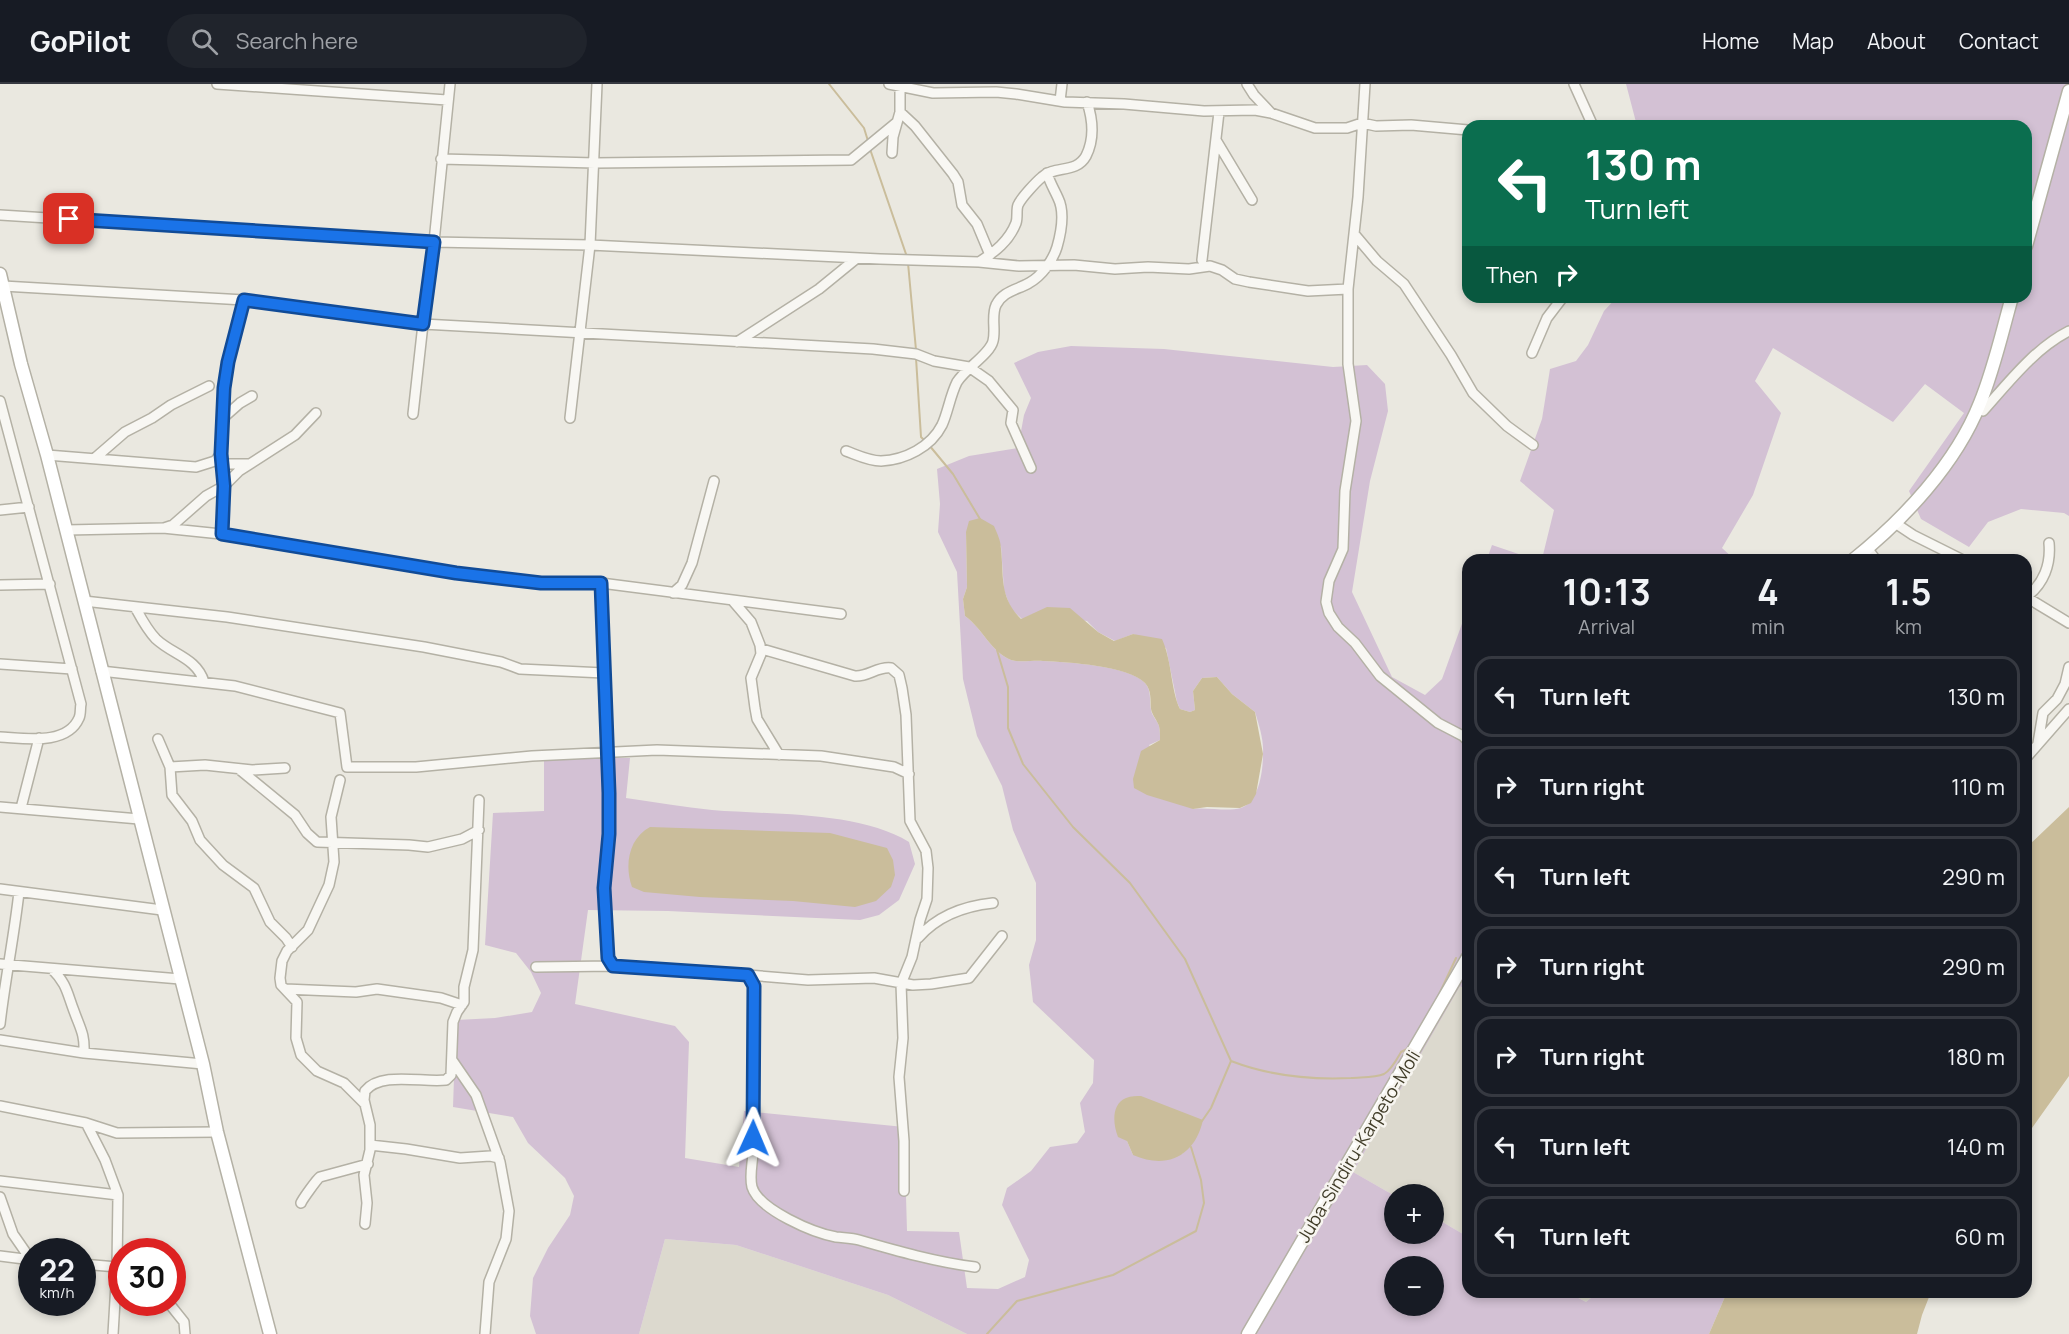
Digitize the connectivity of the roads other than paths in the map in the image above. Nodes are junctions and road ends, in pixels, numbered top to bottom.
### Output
1 (217, 84) edge
2 (450, 84) edge
3 (597, 84) edge
4 (889, 84) edge
5 (1062, 84) edge
6 (1247, 84) edge
7 (1365, 84) edge
8 (1574, 84) edge
9 (900, 85) edge
10 (2069, 91) edge
11 (447, 100) junction
12 (1060, 101) junction
13 (1087, 102) junction
14 (900, 112) junction
15 (1219, 112) junction
16 (1271, 113) junction
17 (1590, 120) edge
18 (896, 123) junction
19 (1362, 123) junction
20 (1462, 129) edge
21 (1216, 140) junction
22 (892, 153) dead end
23 (441, 159) junction
24 (595, 163) junction
25 (1047, 173) junction
26 (1252, 200) dead end
27 (0, 215) edge
28 (2032, 224) edge
29 (1355, 235) junction
30 (434, 242) junction
31 (590, 245) junction
32 (990, 255) junction
33 (857, 258) junction
34 (1202, 260) dead end
35 (979, 262) junction
36 (1047, 267) junction
37 (1, 280) edge
38 (1348, 289) junction
39 (244, 300) junction
40 (1558, 303) edge
41 (2010, 303) edge
42 (423, 324) junction
43 (2069, 331) edge
44 (580, 333) junction
45 (737, 342) junction
46 (1532, 353) dead end
47 (969, 367) junction
48 (209, 386) dead end
49 (252, 396) dead end
50 (0, 401) edge
51 (1983, 411) dead end
52 (316, 413) dead end
53 (413, 414) dead end
54 (223, 418) junction
55 (570, 418) dead end
56 (0, 445) edge
57 (1533, 445) dead end
58 (12, 446) junction
59 (846, 451) dead end
60 (221, 454) junction
61 (47, 455) junction
62 (95, 458) junction
63 (221, 464) junction
64 (249, 464) junction
65 (1030, 468) dead end
66 (714, 481) dead end
67 (224, 486) junction
68 (29, 507) junction
69 (0, 510) edge
70 (1895, 523) junction
71 (163, 528) junction
72 (66, 530) junction
73 (222, 534) junction
74 (2049, 543) dead end
75 (1867, 548) junction
76 (1860, 554) edge
77 (1872, 554) edge
78 (1954, 554) edge
79 (601, 583) junction
80 (50, 584) junction
81 (0, 585) edge
82 (673, 593) junction
83 (2032, 593) edge
84 (84, 601) junction
85 (734, 601) junction
86 (2032, 601) edge
87 (135, 607) junction
88 (841, 614) dead end
89 (2069, 623) edge
90 (762, 649) junction
91 (0, 664) edge
92 (2069, 667) edge
93 (72, 669) junction
94 (101, 671) junction
95 (604, 673) junction
96 (204, 682) junction
97 (2069, 709) edge
98 (1462, 735) edge
99 (0, 737) edge
100 (39, 738) junction
101 (158, 739) dead end
102 (2038, 743) junction
103 (2032, 750) edge
104 (606, 753) junction
105 (779, 755) junction
106 (170, 767) junction
107 (285, 768) dead end
108 (239, 769) junction
109 (909, 774) junction
110 (340, 780) dead end
111 (479, 801) dead end
112 (0, 807) edge
113 (21, 808) junction
114 (139, 819) junction
115 (479, 830) junction
116 (332, 843) junction
117 (0, 889) edge
118 (19, 892) junction
119 (993, 903) dead end
120 (162, 910) junction
121 (1002, 936) dead end
122 (916, 940) junction
123 (292, 947) junction
124 (4, 965) edge
125 (613, 966) junction
126 (536, 967) dead end
127 (1462, 967) edge
128 (52, 969) junction
129 (748, 975) junction
130 (180, 979) junction
131 (901, 984) junction
132 (285, 989) junction
133 (462, 1005) junction
134 (0, 1024) edge
135 (0, 1040) edge
136 (84, 1053) junction
137 (452, 1059) junction
138 (202, 1064) junction
139 (344, 1083) junction
140 (371, 1085) junction
141 (365, 1104) junction
142 (0, 1106) edge
143 (86, 1123) junction
144 (217, 1132) junction
145 (370, 1146) junction
146 (499, 1158) junction
147 (368, 1164) junction
148 (0, 1181) edge
149 (904, 1191) dead end
150 (118, 1195) junction
151 (0, 1197) edge
152 (301, 1203) dead end
153 (364, 1224) dead end
154 (119, 1238) edge
155 (18, 1241) edge
156 (0, 1256) edge
157 (18, 1258) edge
158 (975, 1267) dead end
159 (115, 1316) edge
160 (179, 1316) edge
161 (113, 1334) edge
162 (185, 1334) edge
163 (270, 1334) edge
164 (485, 1334) edge
165 (1248, 1334) edge

1 - 11 street
2 - 11 street
3 - 24 street
4 - 9 street
5 - 12 street
6 - 16 street
7 - 19 street
8 - 17 street
9 - 12 street
9 - 14 street
10 - 28 main road
11 - 23 street
12 - 13 street
13 - 15 street
13 - 25 street
14 - 18 street
14 - 32 street
15 - 16 street
15 - 21 street
16 - 19 street
18 - 22 street
18 - 24 street
19 - 20 street
19 - 29 street
21 - 26 street
21 - 34 street
23 - 24 street
23 - 30 street
24 - 31 street
25 - 32 street
25 - 36 street
27 - 30 street
29 - 38 street
29 - 57 street
30 - 31 street
30 - 42 street
31 - 33 street
31 - 44 street
32 - 35 street
33 - 35 street
33 - 45 street
35 - 36 street
36 - 38 street
36 - 47 street
37 - 39 street
37 - 61 main road
38 - 98 street
39 - 42 street
39 - 54 street
40 - 46 street
41 - 70 main road
42 - 44 street
42 - 53 street
43 - 51 street
44 - 45 street
44 - 55 street
45 - 47 street
47 - 59 street
47 - 65 street
48 - 62 street
49 - 54 street
50 - 58 street
52 - 64 street
54 - 60 street
56 - 58 street
58 - 68 street
60 - 62 street
60 - 63 street
61 - 62 street
61 - 72 main road
63 - 64 street
63 - 67 street
64 - 67 street
66 - 82 street
67 - 71 street
67 - 73 street
68 - 69 street
68 - 80 street
70 - 75 main road
70 - 78 street
71 - 72 street
71 - 73 street
72 - 84 main road
73 - 79 street
74 - 83 street
75 - 76 main road
75 - 77 street
79 - 82 street
79 - 95 street
80 - 81 street
80 - 93 street
82 - 85 street
84 - 87 street
84 - 94 main road
85 - 88 street
85 - 90 street
86 - 89 street
87 - 95 street
87 - 96 street
90 - 105 street
90 - 109 street
91 - 93 street
92 - 102 street
93 - 100 street
94 - 96 street
94 - 114 main road
95 - 104 street
96 - 104 street
97 - 102 street
99 - 100 street
100 - 113 street
101 - 106 street
102 - 103 street
104 - 105 street
104 - 125 street
105 - 109 street
106 - 108 street
106 - 123 street
107 - 108 street
108 - 116 street
109 - 122 street
110 - 116 street
111 - 115 street
112 - 113 street
113 - 114 street
114 - 120 main road
115 - 116 street
115 - 133 street
116 - 123 street
117 - 118 street
118 - 120 street
118 - 124 street
119 - 122 street
120 - 130 main road
121 - 131 street
122 - 131 street
123 - 132 street
124 - 128 street
124 - 134 street
125 - 126 street
125 - 129 street
127 - 165 main road, Juba-Sindiru-Karpeto-Moli
128 - 130 street
128 - 136 street
129 - 131 street
129 - 158 street
130 - 138 main road
131 - 149 street
132 - 133 street
132 - 139 street
133 - 137 street
135 - 136 street
136 - 138 street
137 - 140 street
137 - 146 street
138 - 144 main road
139 - 140 street
139 - 141 street
140 - 141 street
141 - 145 street
142 - 143 street
143 - 144 street
143 - 150 street
144 - 163 main road
145 - 146 street
145 - 147 street
146 - 164 street
147 - 152 street
147 - 153 street
148 - 150 street
150 - 154 street
151 - 155 street
156 - 157 street
159 - 161 street
160 - 162 street

